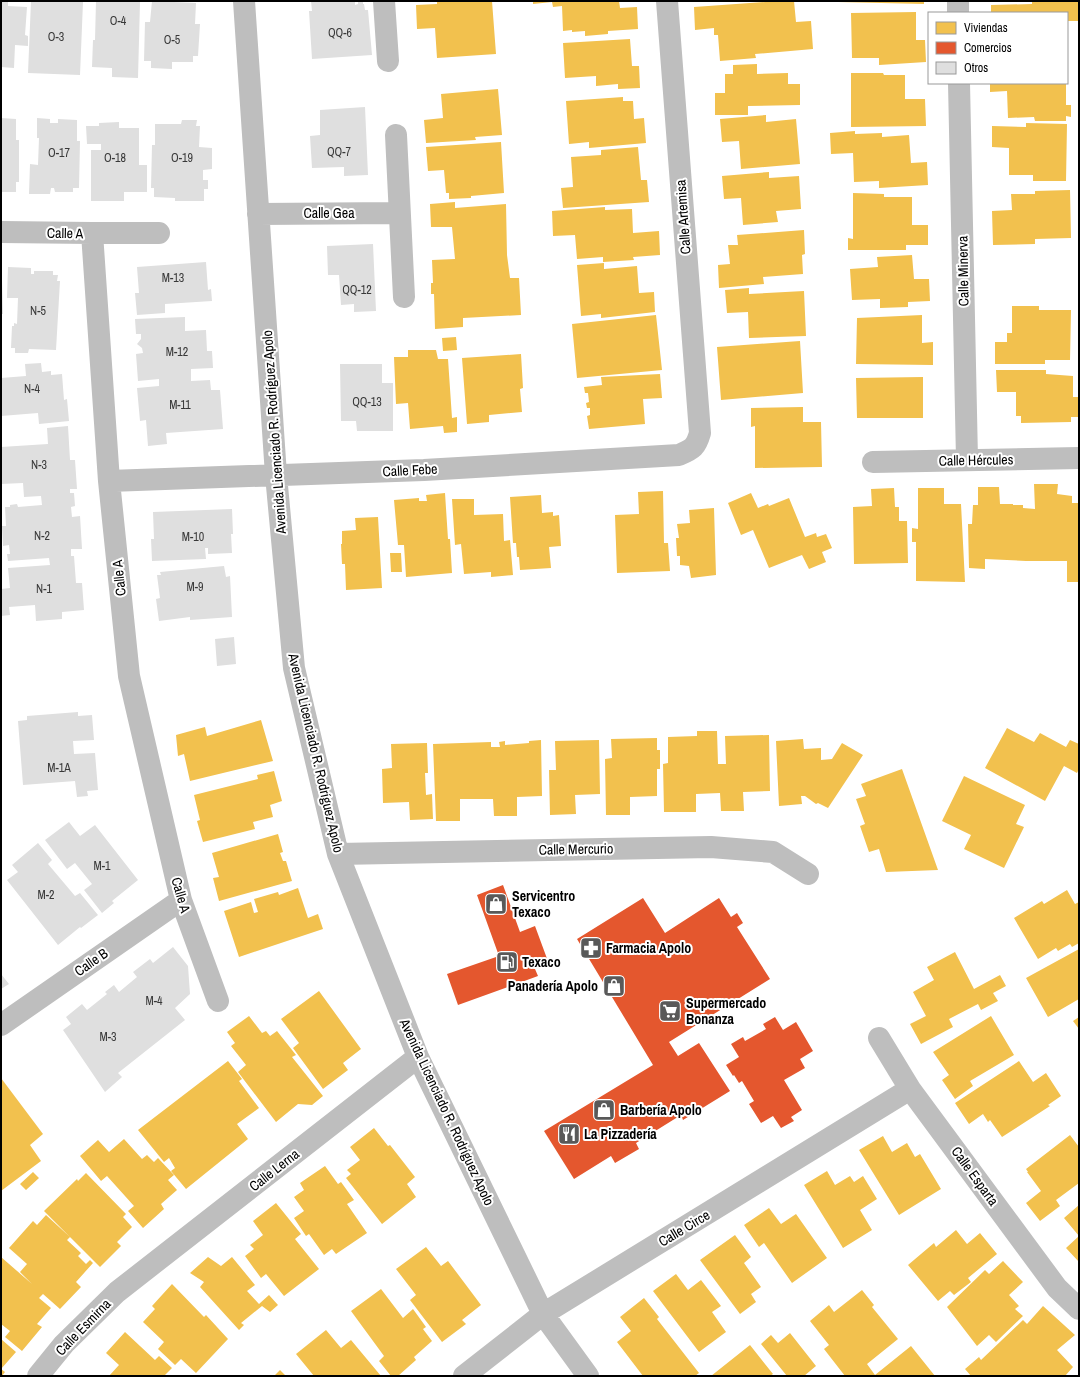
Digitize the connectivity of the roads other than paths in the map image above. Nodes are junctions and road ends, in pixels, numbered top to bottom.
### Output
1 (244, 1) edge
2 (384, 1) edge
3 (667, 1) edge
4 (958, 1) edge
5 (958, 12) edge
6 (388, 61) dead end
7 (959, 84) edge
8 (396, 135) dead end
9 (400, 213) junction
10 (258, 214) junction
11 (1, 232) edge
12 (159, 232) dead end
13 (92, 233) junction
14 (404, 297) dead end
15 (700, 433) joint
16 (1079, 458) edge
17 (967, 460) junction
18 (873, 462) dead end
19 (276, 475) junction
20 (109, 481) junction
21 (338, 854) junction
22 (808, 874) dead end
23 (181, 900) junction
24 (218, 1001) dead end
25 (1, 1025) edge
26 (879, 1038) dead end
27 (418, 1057) junction
28 (910, 1089) junction
29 (130, 1282) joint
30 (1079, 1309) edge
31 (543, 1314) junction
32 (38, 1376) edge
33 (464, 1376) edge
34 (588, 1376) edge

1 - 10 street, Avenida Licenciado R. Rodríguez Apolo
2 - 6 street
3 - 15 street, Calle Artemisa
4 - 5 street
7 - 17 street, Calle Minerva
8 - 9 street
9 - 10 street, Calle Gea
9 - 14 street
10 - 19 street, Avenida Licenciado R. Rodríguez Apolo
11 - 13 street, Calle A
12 - 13 street
13 - 20 street, Calle A
15 - 19 street, Calle Febe
16 - 17 street, Calle Hércules
17 - 18 street, Calle Hércules
19 - 20 street, Calle Febe
19 - 21 street, Avenida Licenciado R. Rodríguez Apolo
20 - 23 street, Calle A
21 - 22 street, Calle Mercurio
21 - 27 street, Avenida Licenciado R. Rodríguez Apolo
23 - 24 street, Calle A
23 - 25 street, Calle B
26 - 28 street, Calle Esparta
27 - 29 street, Calle Lerna
27 - 31 street, Avenida Licenciado R. Rodríguez Apolo
28 - 30 street, Calle Esparta
28 - 31 street, Calle Circe
29 - 32 street, Calle Esmirna
31 - 33 street, Calle Circe
31 - 34 street, Avenida Licenciado R. Rodríguez Apolo

